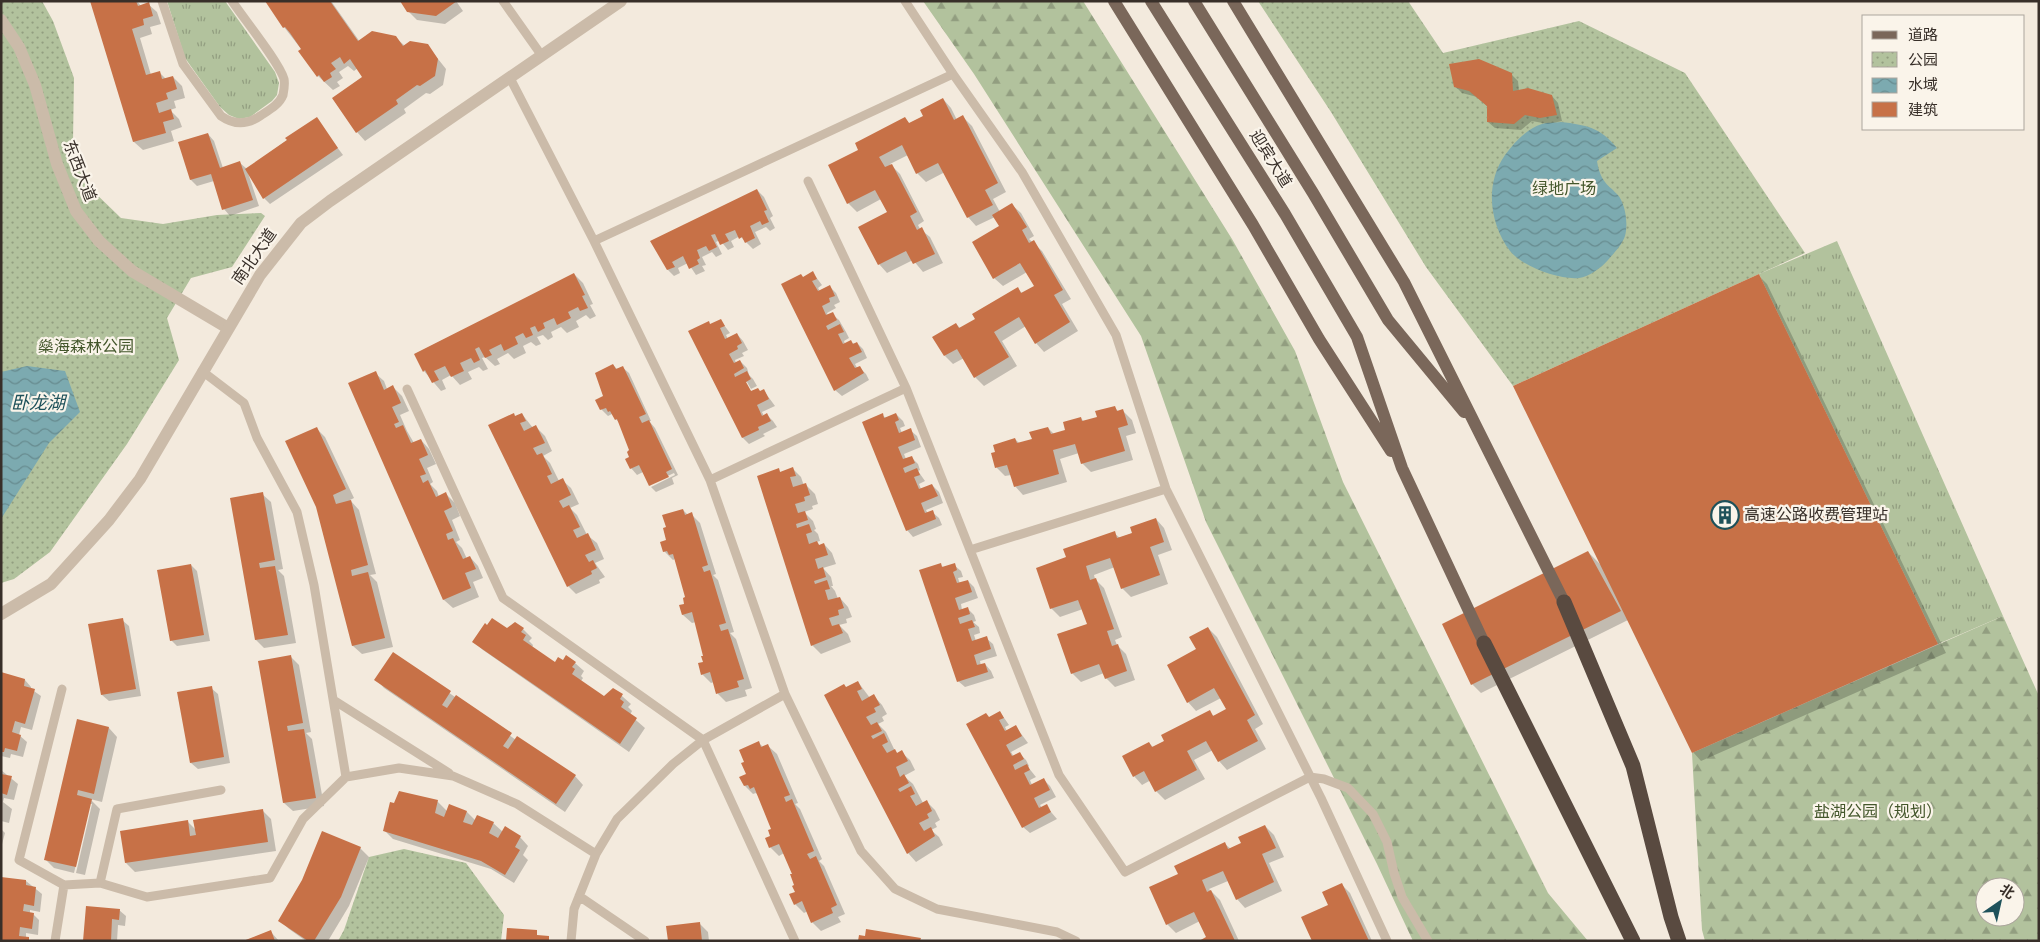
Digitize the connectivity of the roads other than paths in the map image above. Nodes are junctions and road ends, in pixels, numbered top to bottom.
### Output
1 (162, 1) edge
2 (232, 1) edge
3 (503, 1) edge
4 (621, 1) edge
5 (905, 1) edge
6 (1114, 1) edge
7 (1151, 1) edge
8 (1194, 1) edge
9 (1233, 1) edge
10 (1, 20) edge
11 (542, 56) junction
12 (953, 74) junction
13 (510, 78) junction
14 (808, 181) dead end
15 (594, 241) junction
16 (228, 328) junction
17 (202, 372) junction
18 (906, 388) junction
19 (407, 390) dead end
20 (1478, 430) junction
21 (1402, 468) junction
22 (710, 480) junction
23 (1166, 489) junction
24 (970, 550) junction
25 (1564, 602) joint
26 (1, 614) edge
27 (1484, 643) joint
28 (62, 689) dead end
29 (784, 694) junction
30 (335, 701) junction
31 (703, 740) junction
32 (453, 776) junction
33 (346, 777) junction
34 (1310, 777) junction
35 (221, 790) dead end
36 (596, 854) junction
37 (100, 883) junction
38 (64, 885) junction
39 (579, 896) junction
40 (55, 941) edge
41 (571, 941) edge
42 (644, 941) edge
43 (795, 941) edge
44 (1076, 941) edge
45 (1387, 941) edge
46 (1428, 941) edge
47 (1633, 941) edge
48 (1679, 941) edge

1 - 2 lane
3 - 11 lane
4 - 11 street, 南北大道
5 - 12 lane
6 - 21 main road
7 - 21 main road, 迎宾大道
8 - 20 main road, 迎宾大道
9 - 20 main road
10 - 16 street, 东西大道
11 - 13 street, 南北大道
12 - 15 lane
12 - 23 lane
13 - 15 lane
13 - 16 street, 南北大道
14 - 18 lane
15 - 22 lane
16 - 17 street, 南北大道
17 - 26 street, 南北大道
17 - 30 lane
18 - 22 lane
18 - 24 lane
19 - 31 lane
20 - 25 main road
21 - 27 main road
22 - 29 lane
23 - 24 lane
23 - 34 lane
24 - 34 lane
25 - 48 highway
27 - 47 highway
28 - 38 lane
29 - 31 lane
29 - 44 lane
30 - 32 lane
30 - 33 lane
31 - 36 lane
31 - 43 lane
32 - 33 lane
32 - 36 lane
33 - 37 lane
34 - 45 lane
34 - 46 lane
35 - 37 lane
36 - 39 lane
37 - 38 lane
38 - 40 lane
39 - 41 lane
39 - 42 lane

